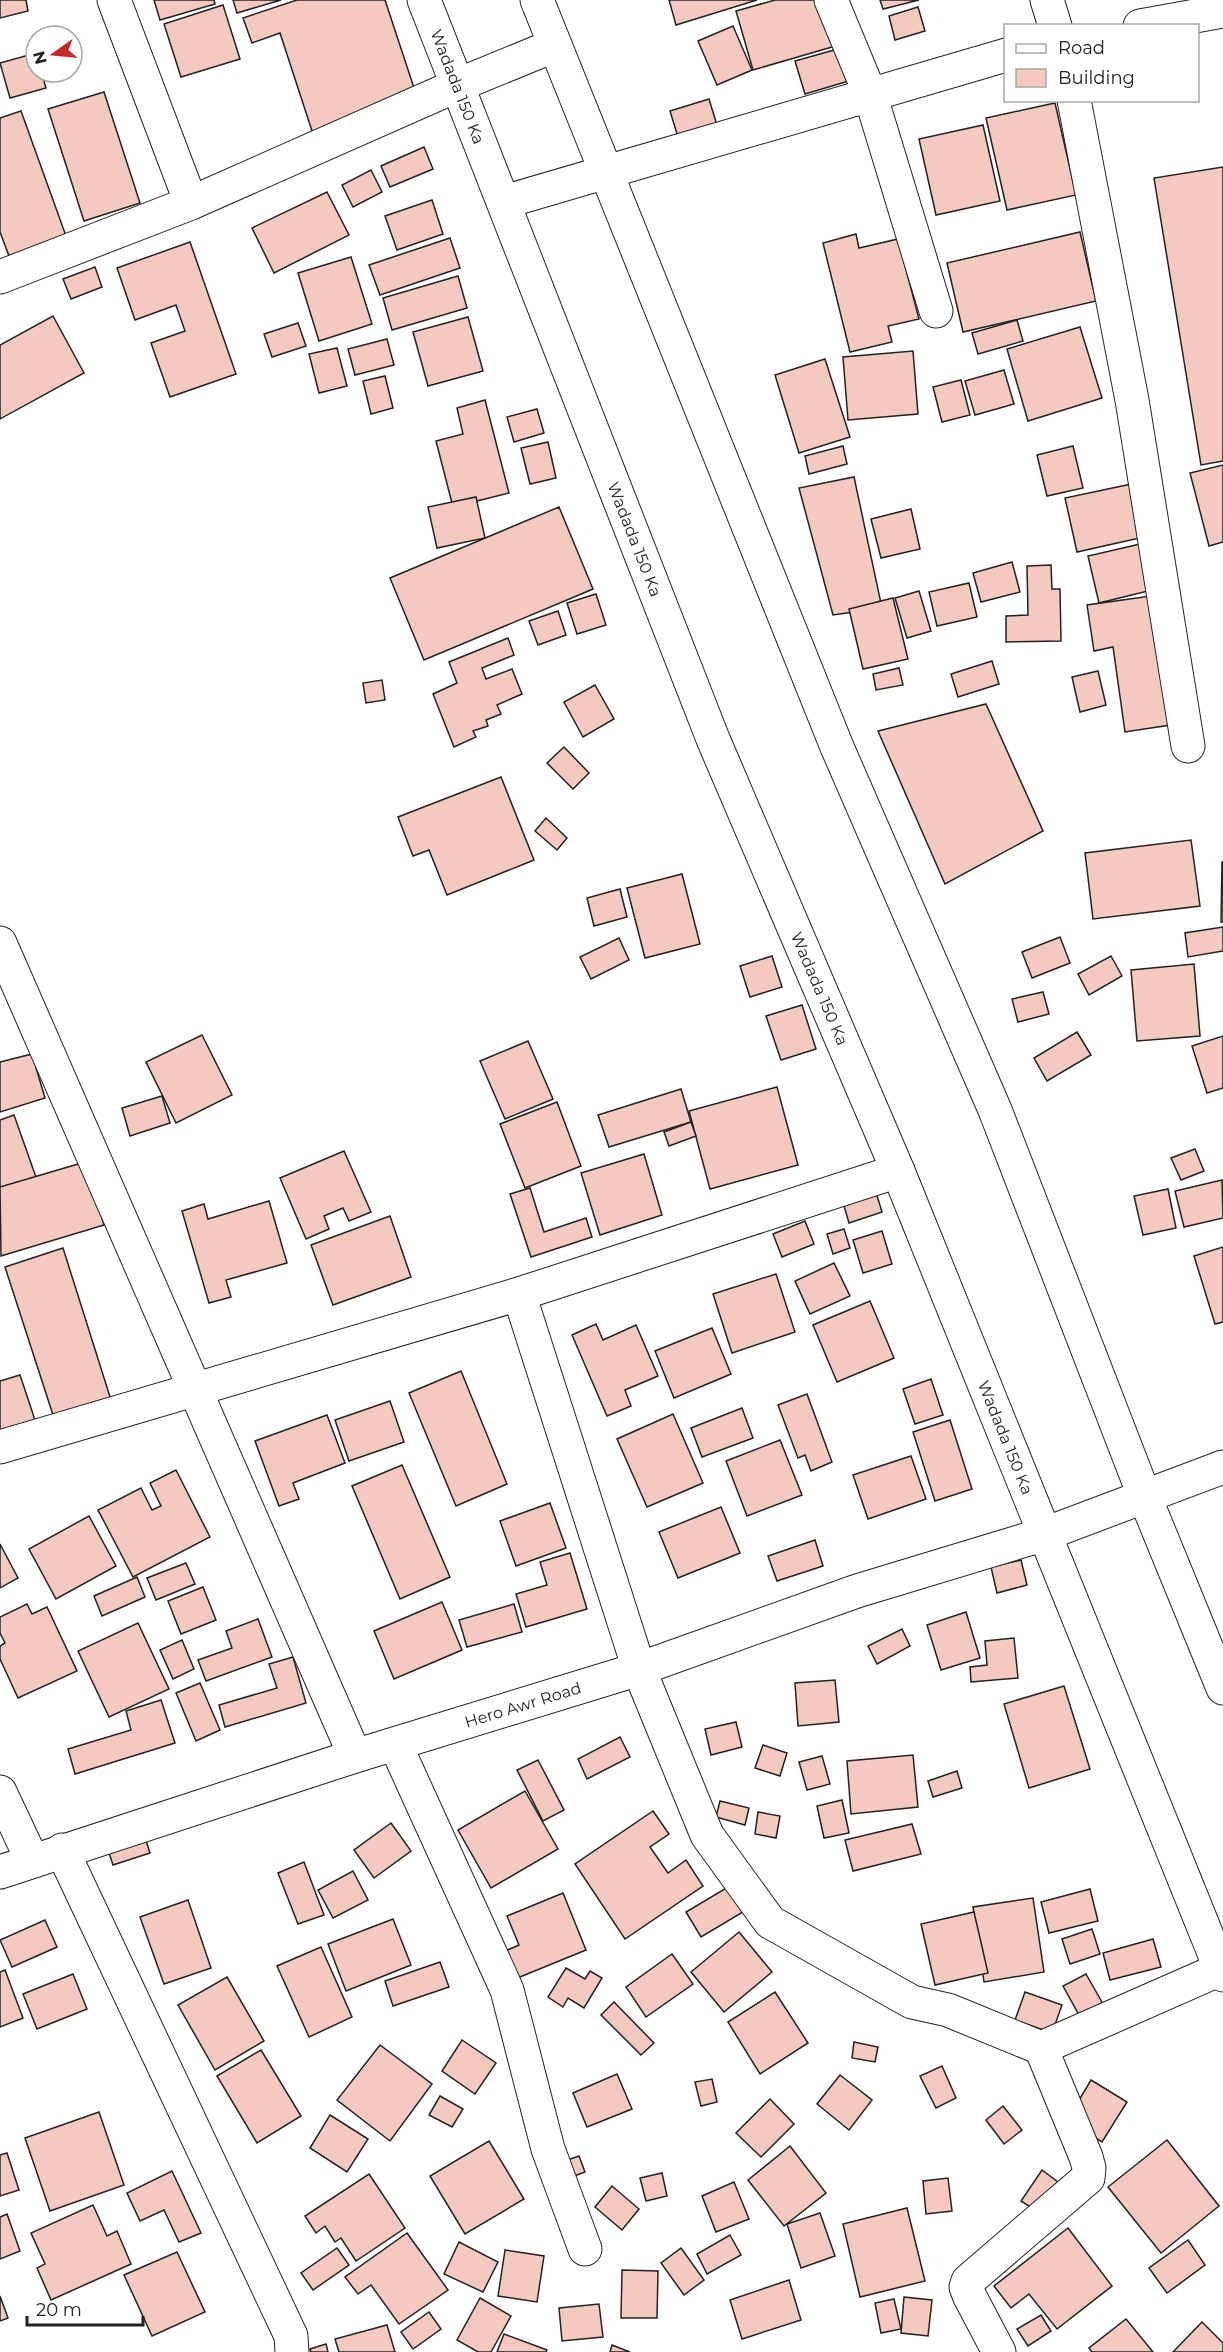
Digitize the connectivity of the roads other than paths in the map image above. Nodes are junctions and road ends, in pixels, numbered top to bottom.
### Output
1 (114, 0) edge
2 (424, 0) edge
3 (537, 0) edge
4 (831, 0) edge
5 (1047, 0) edge
6 (1223, 11) edge
7 (1054, 24) edge
8 (1151, 24) edge
9 (554, 46) junction
10 (1004, 55) edge
11 (458, 85) junction
12 (870, 94) junction
13 (1074, 102) edge
14 (607, 170) junction
15 (504, 202) junction
16 (191, 203) junction
17 (0, 276) edge
18 (936, 311) dead end
19 (1188, 746) dead end
20 (0, 943) edge
21 (898, 1171) junction
22 (519, 1294) junction
23 (194, 1390) junction
24 (0, 1447) edge
25 (1223, 1467) edge
26 (1144, 1495) junction
27 (1045, 1534) junction
28 (639, 1669) junction
29 (1223, 1688) edge
30 (396, 1746) junction
31 (355, 1756) junction
32 (0, 1792) edge
33 (47, 1855) junction
34 (0, 1872) edge
35 (1222, 1971) edge
36 (1041, 2048) junction
37 (585, 2249) dead end
38 (291, 2352) edge
39 (999, 2352) edge

1 - 16 street
2 - 11 street, Wadada 150 Ka
3 - 9 street
4 - 12 street
5 - 7 street
6 - 8 street
9 - 11 street
9 - 14 street
10 - 12 street
11 - 15 street, Wadada 150 Ka
11 - 16 street
12 - 14 street
12 - 18 street
13 - 19 street
14 - 15 street
14 - 26 street
15 - 21 street, Wadada 150 Ka
16 - 17 street
20 - 23 street
21 - 22 street
21 - 27 street, Wadada 150 Ka
22 - 23 street
22 - 28 street
23 - 24 street
23 - 31 street
25 - 26 street, Hero Awr Road
26 - 27 street, Hero Awr Road
26 - 29 street
27 - 28 street, Hero Awr Road
27 - 35 street, Wadada 150 Ka
28 - 30 street, Hero Awr Road
28 - 36 street
30 - 31 street, Hero Awr Road
30 - 37 street
31 - 33 street, Hero Awr Road
32 - 33 street
33 - 34 street, Hero Awr Road
33 - 38 street
35 - 36 street
36 - 39 street

